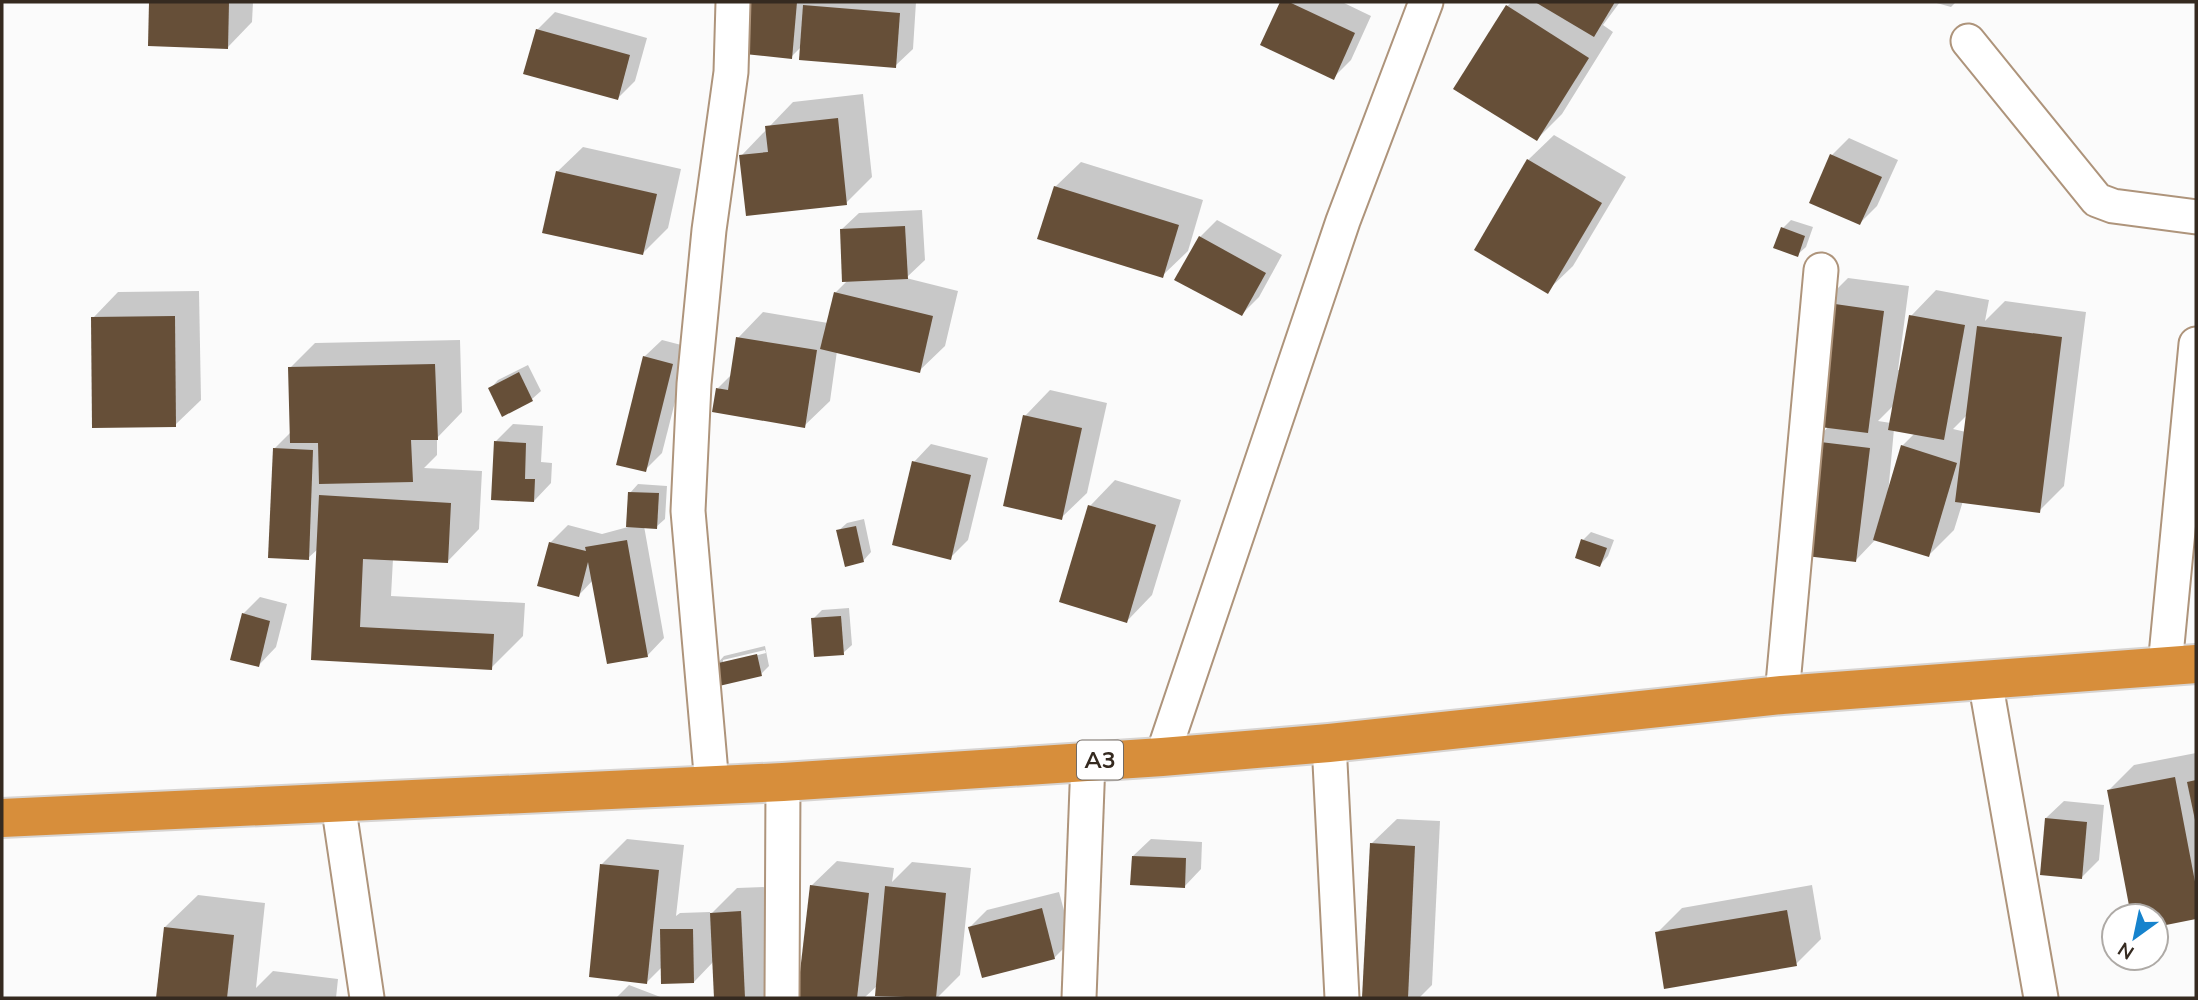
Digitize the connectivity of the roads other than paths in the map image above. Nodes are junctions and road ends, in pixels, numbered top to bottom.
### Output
1 (733, 2) edge
2 (1426, 2) edge
3 (1968, 41) dead end
4 (2196, 217) edge
5 (1821, 270) dead end
6 (2196, 344) edge
7 (2181, 665) edge
8 (1985, 680) junction
9 (1782, 695) junction
10 (1329, 743) junction
11 (1162, 757) junction
12 (1088, 761) junction
13 (783, 782) junction
14 (712, 785) junction
15 (338, 803) junction
16 (2, 818) edge
17 (367, 998) edge
18 (782, 998) edge
19 (1079, 998) edge
20 (1342, 998) edge
21 (2041, 998) edge

1 - 14 street
2 - 11 street
3 - 4 street
5 - 9 street
6 - 7 street
7 - 8 highway, A3
8 - 9 highway, A3
8 - 21 street
9 - 10 highway, A3
10 - 11 highway, A3
10 - 20 street
11 - 12 highway, A3
12 - 13 highway, A3
12 - 19 street
13 - 14 highway, A3
13 - 18 street
14 - 15 highway, A3
15 - 16 highway, A3
15 - 17 street

